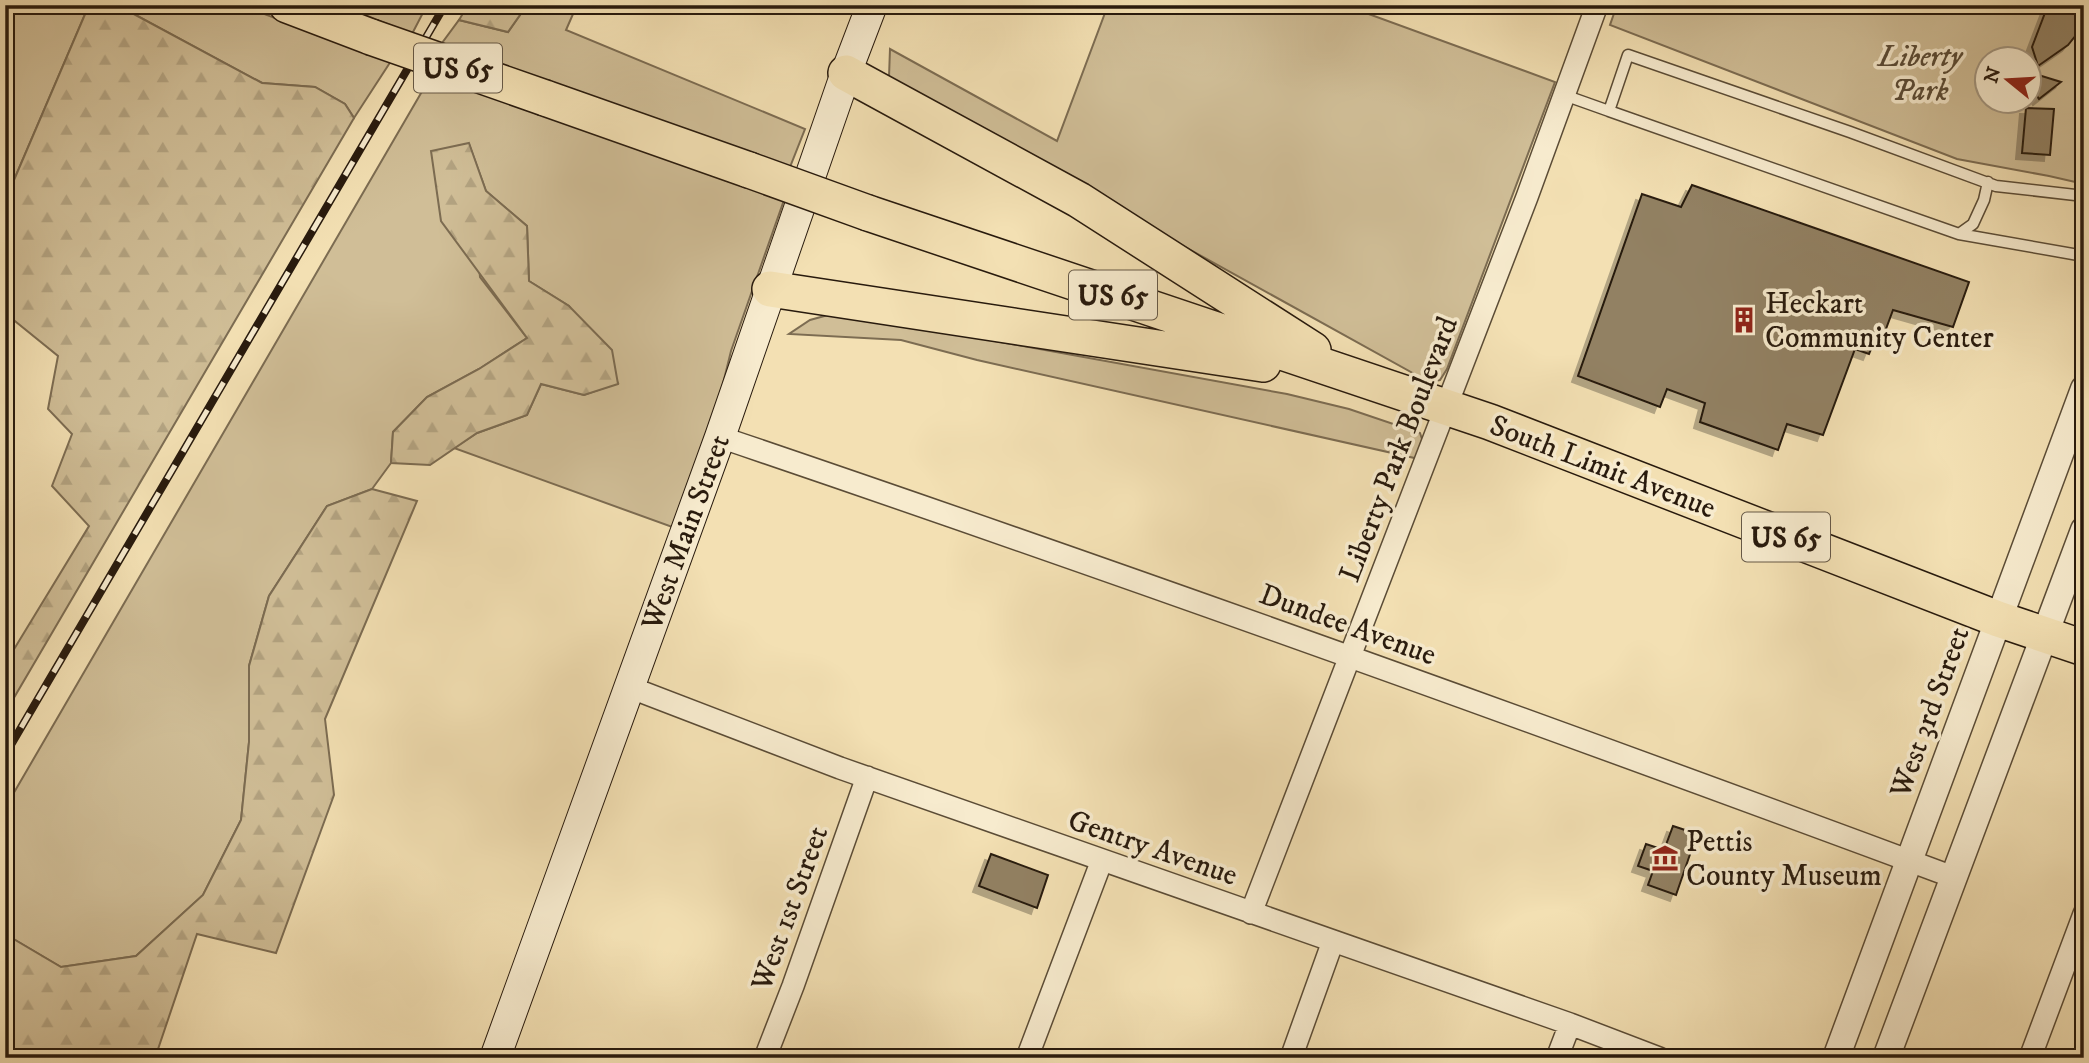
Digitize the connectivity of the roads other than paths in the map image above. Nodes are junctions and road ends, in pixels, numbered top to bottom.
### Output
1 (287, 5) edge
2 (872, 5) edge
3 (1597, 5) edge
4 (846, 73) junction
5 (1564, 95) junction
6 (1609, 111) junction
7 (1988, 182) junction
8 (2084, 196) edge
9 (1959, 234) junction
10 (2084, 256) edge
11 (770, 289) junction
12 (1357, 378) junction
13 (2084, 389) edge
14 (1446, 407) junction
15 (720, 437) junction
16 (2084, 530) edge
17 (1998, 619) junction
18 (2044, 635) junction
19 (2084, 648) edge
20 (1350, 656) junction
21 (629, 687) junction
22 (867, 777) junction
23 (1102, 860) junction
24 (1910, 860) junction
25 (1953, 877) junction
26 (1251, 913) junction
27 (2084, 914) edge
28 (1333, 942) junction
29 (1570, 1024) junction
30 (495, 1058) edge
31 (765, 1058) edge
32 (1027, 1058) edge
33 (1291, 1058) edge
34 (1557, 1058) edge
35 (1659, 1058) edge
36 (1836, 1058) edge
37 (1886, 1058) edge
38 (2030, 1058) edge

1 - 12 highway, US 65, bridge
2 - 4 main road, West Main Street
3 - 5 street, Liberty Park Boulevard
4 - 11 main road, West Main Street
4 - 12 highway
5 - 6 lane
5 - 14 street, Liberty Park Boulevard
6 - 7 lane
6 - 9 lane
7 - 8 lane
7 - 9 lane
9 - 10 lane
11 - 12 highway
11 - 15 main road, West Main Street
12 - 14 highway, South Limit Avenue / US 65
13 - 17 street, West 3rd Street
14 - 17 highway, South Limit Avenue / US 65
14 - 20 street, Liberty Park Boulevard
15 - 20 street, Dundee Avenue
15 - 21 main road, West Main Street
16 - 18 street
17 - 18 highway, South Limit Avenue / US 65
17 - 24 street, West 3rd Street
18 - 19 highway, South Limit Avenue / US 65
18 - 25 street
20 - 24 street, Dundee Avenue
20 - 26 street, Liberty Park Boulevard
21 - 22 street, Gentry Avenue
21 - 30 main road, West Main Street
22 - 23 street, Gentry Avenue
22 - 31 street, West 1st Street
23 - 26 street, Gentry Avenue
23 - 32 street
24 - 25 street, Dundee Avenue
24 - 36 street, West 3rd Street
25 - 37 street
26 - 28 street, Gentry Avenue
27 - 38 street
28 - 29 street, Gentry Avenue
28 - 33 street
29 - 34 street
29 - 35 street, Gentry Avenue

